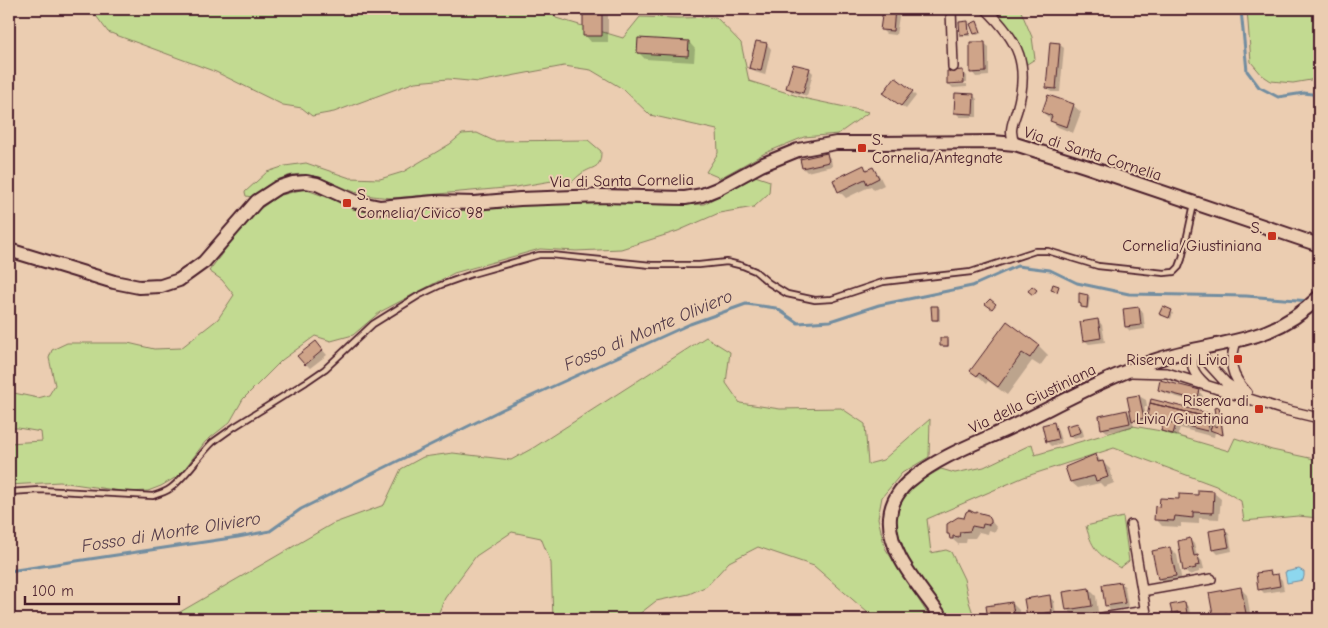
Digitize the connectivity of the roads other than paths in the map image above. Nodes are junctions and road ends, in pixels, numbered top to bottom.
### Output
1 (951, 9) edge
2 (986, 9) edge
3 (953, 67) dead end
4 (1015, 144) junction
5 (1194, 203) junction
6 (1319, 245) edge
7 (9, 250) edge
8 (1319, 296) edge
9 (1236, 341) junction
10 (1196, 350) junction
11 (1126, 372) junction
12 (1208, 387) junction
13 (1252, 399) junction
14 (1319, 418) edge
15 (9, 492) edge
16 (1131, 525) dead end
17 (1211, 579) dead end
18 (1142, 591) junction
19 (1146, 615) edge
20 (942, 619) edge
21 (1096, 619) edge

1 - 3 street
2 - 4 street
4 - 5 street, Via di Santa Cornelia
4 - 7 street, Via di Santa Cornelia
5 - 6 street, Via di Santa Cornelia
5 - 15 lane
8 - 9 street, Via della Giustiniana
9 - 10 street, Via della Giustiniana
9 - 13 street
10 - 11 street, Via della Giustiniana
10 - 12 street
10 - 13 street
11 - 12 street
11 - 20 street, Via della Giustiniana
12 - 13 street
13 - 14 street
16 - 18 street
17 - 18 street
18 - 19 street
19 - 21 street

